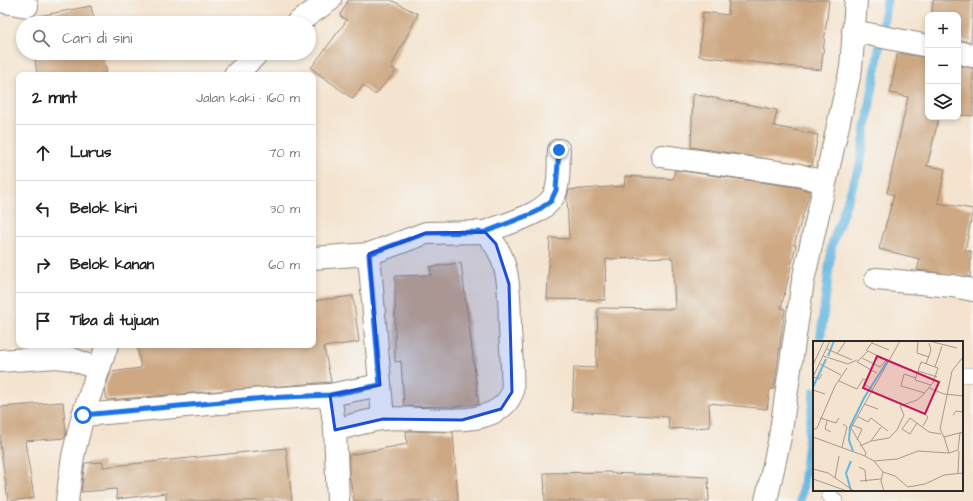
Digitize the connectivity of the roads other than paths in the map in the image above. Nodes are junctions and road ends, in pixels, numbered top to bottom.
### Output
1 (330, 0) edge
2 (856, 0) edge
3 (0, 1) edge
4 (27, 6) dead end
5 (307, 16) edge
6 (861, 33) junction
7 (925, 45) edge
8 (961, 53) edge
9 (973, 56) edge
10 (251, 60) edge
11 (238, 72) edge
12 (559, 150) dead end
13 (662, 156) dead end
14 (824, 182) junction
15 (485, 232) junction
16 (369, 254) junction
17 (316, 258) edge
18 (876, 278) dead end
19 (973, 290) edge
20 (106, 348) edge
21 (0, 361) edge
22 (98, 369) junction
23 (963, 375) edge
24 (973, 376) edge
25 (380, 385) junction
26 (330, 395) junction
27 (83, 415) junction
28 (383, 419) junction
29 (335, 430) junction
30 (829, 491) edge
31 (67, 501) edge
32 (338, 501) edge
33 (766, 501) edge
34 (835, 501) edge

1 - 5 street
2 - 6 street
3 - 4 street
6 - 7 street
6 - 14 street
8 - 9 street
10 - 11 street
12 - 15 street
13 - 14 street
14 - 33 street
15 - 16 street
15 - 28 street
16 - 17 street
16 - 25 street
18 - 19 street
20 - 22 street
21 - 22 street
22 - 27 street
23 - 24 lane
25 - 26 street
25 - 28 street
26 - 27 street
26 - 29 street
27 - 31 street
28 - 29 street
29 - 32 street
30 - 34 lane

